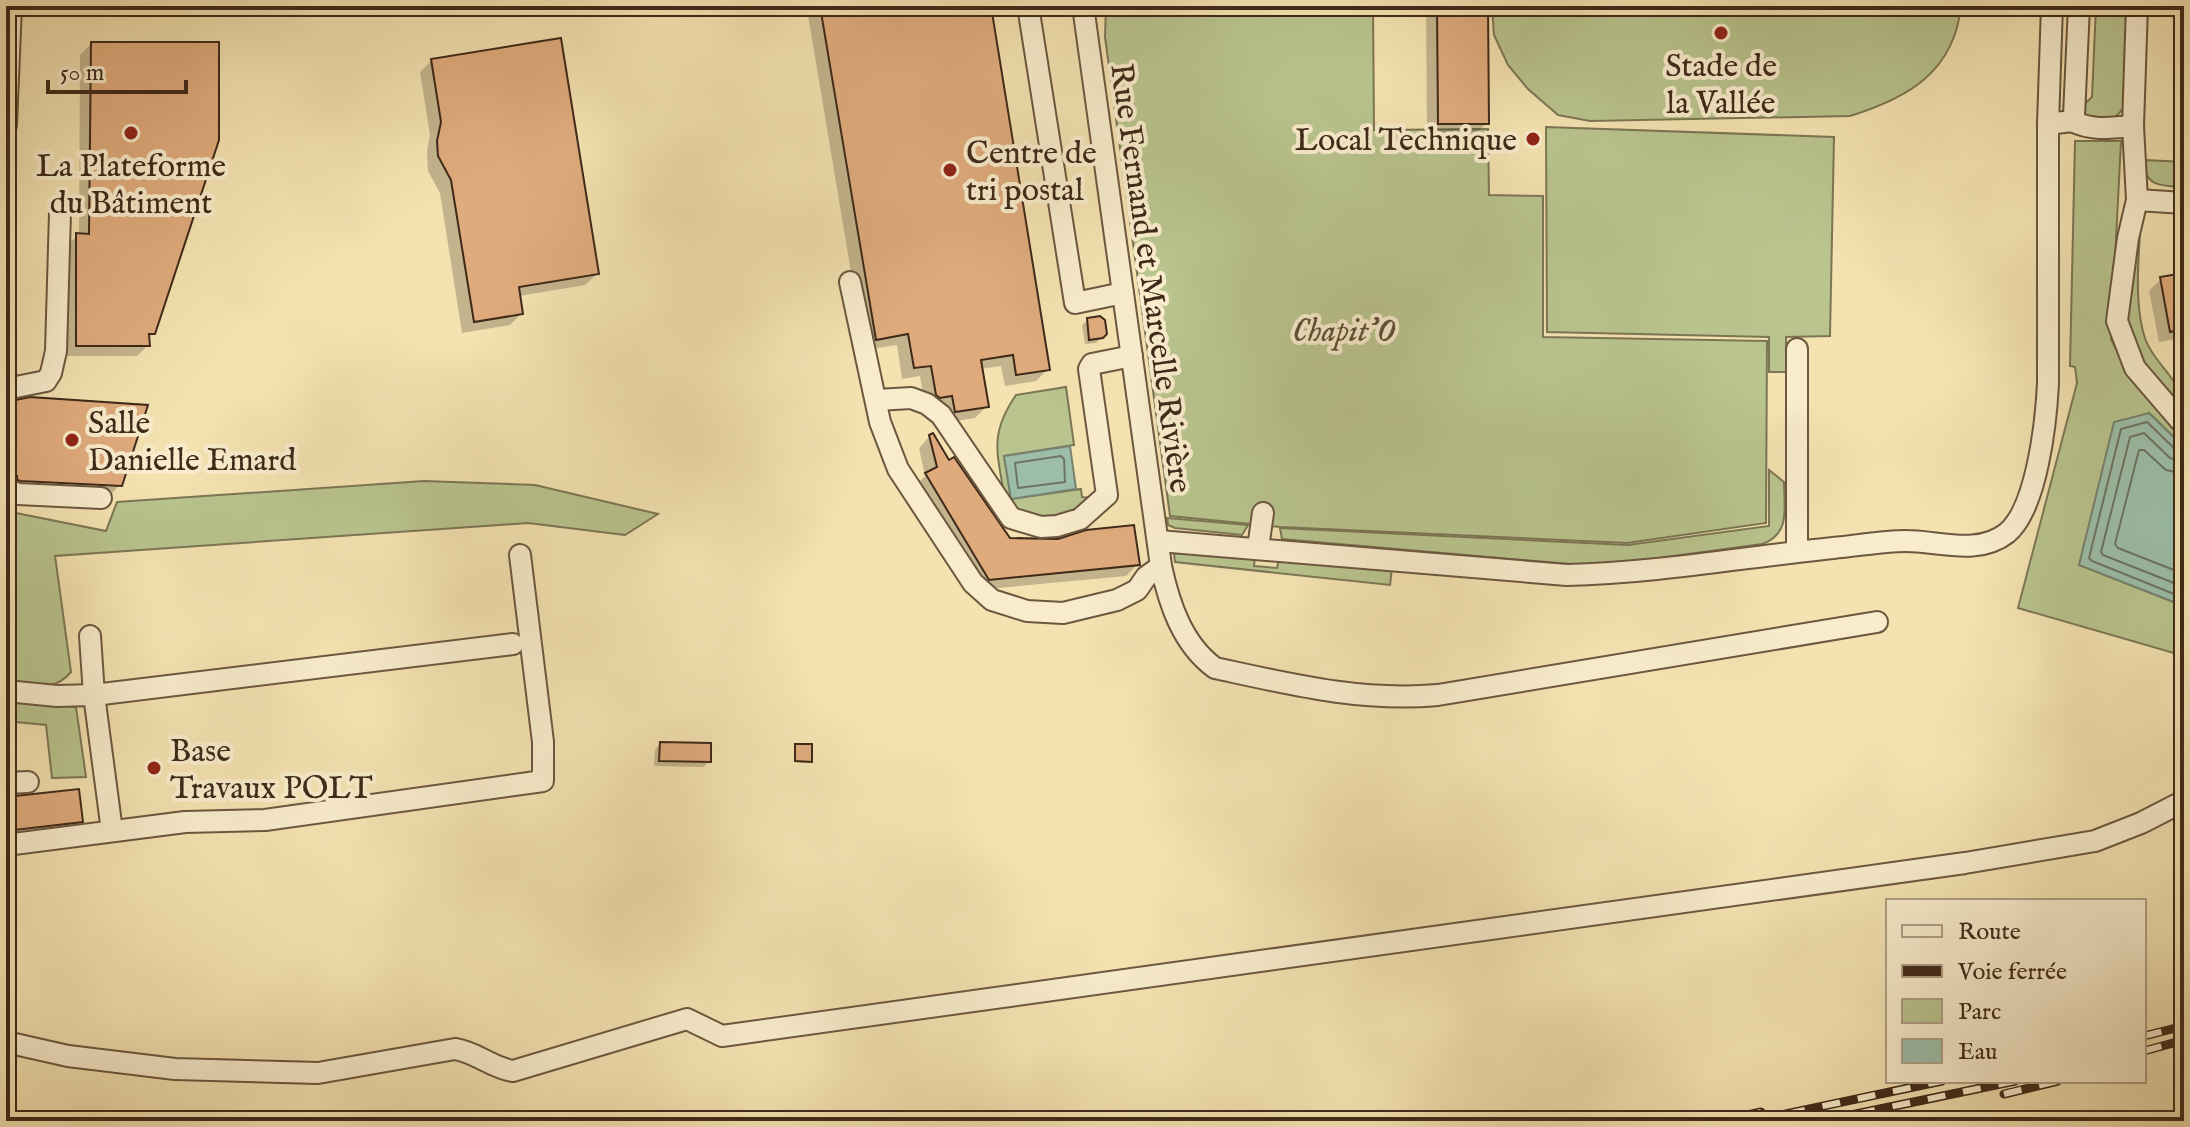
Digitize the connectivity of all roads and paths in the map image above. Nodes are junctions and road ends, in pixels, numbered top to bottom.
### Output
1 (11, 6) edge
2 (1028, 6) edge
3 (2052, 6) edge
4 (2079, 6) edge
5 (2137, 6) edge
6 (1086, 12) edge
7 (2072, 121) junction
8 (2048, 124) junction
9 (6, 125) edge
10 (2133, 126) junction
11 (2137, 200) junction
12 (2184, 203) edge
13 (60, 213) dead end
14 (850, 282) dead end
15 (1123, 293) junction
16 (1797, 349) dead end
17 (1132, 356) junction
18 (6, 389) edge
19 (877, 400) junction
20 (2184, 425) edge
21 (6, 489) edge
22 (101, 498) dead end
23 (1263, 513) dead end
24 (1159, 541) junction
25 (1258, 548) junction
26 (1797, 552) junction
27 (520, 555) dead end
28 (1161, 566) junction
29 (1877, 622) dead end
30 (90, 636) dead end
31 (513, 644) dead end
32 (6, 691) edge
33 (94, 695) junction
34 (28, 782) dead end
35 (6, 783) edge
36 (2184, 801) edge
37 (112, 831) junction
38 (6, 845) edge
39 (6, 1042) edge

1 - 9 street
2 - 15 street
3 - 8 street
4 - 7 street
5 - 10 street
6 - 15 street, Rue Fernand et Marcelle Rivière
7 - 8 street
7 - 10 street
8 - 26 street
10 - 11 street
11 - 12 street
11 - 20 street
13 - 18 street
14 - 19 street
15 - 17 street, Rue Fernand et Marcelle Rivière
16 - 26 street
17 - 19 street
17 - 24 street, Rue Fernand et Marcelle Rivière
19 - 28 street
21 - 22 street
23 - 25 street
24 - 25 street
24 - 28 street, Rue Fernand et Marcelle Rivière
25 - 26 street
27 - 37 street
28 - 29 street, Rue Fernand et Marcelle Rivière
30 - 33 street
31 - 33 street
32 - 33 street
33 - 37 street
34 - 35 street
36 - 39 street
37 - 38 street

